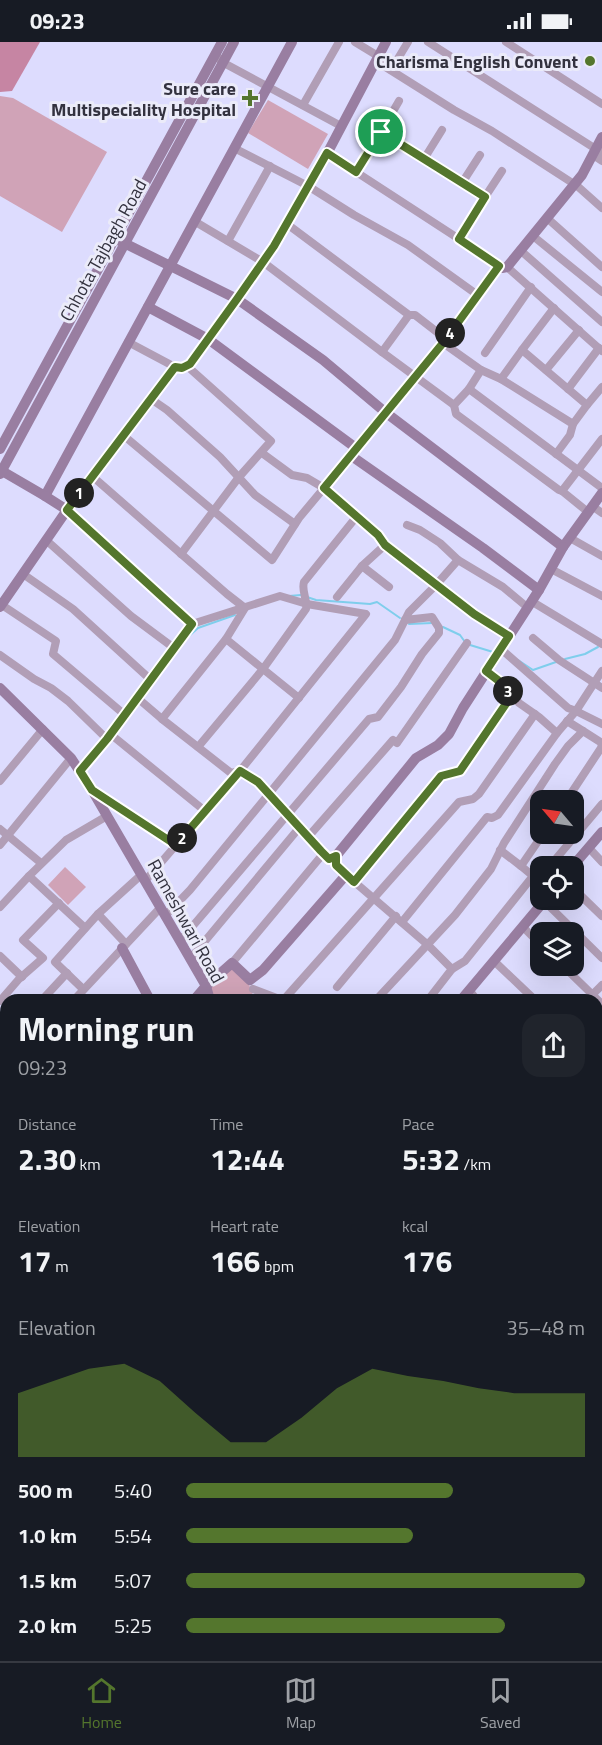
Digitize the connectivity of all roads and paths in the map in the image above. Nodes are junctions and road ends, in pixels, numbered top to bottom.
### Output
1 (222, 42) edge
2 (234, 42) edge
3 (292, 42) edge
4 (339, 42) edge
5 (355, 42) edge
6 (386, 42) edge
7 (408, 42) edge
8 (428, 42) edge
9 (506, 42) edge
10 (219, 58) junction
11 (377, 58) junction
12 (391, 70) junction
13 (268, 86) junction
14 (399, 100) dead end
15 (602, 104) edge
16 (303, 105) junction
17 (341, 126) junction
18 (442, 130) dead end
19 (381, 132) junction
20 (602, 137) edge
21 (234, 148) junction
22 (327, 153) junction
23 (598, 154) edge
24 (480, 155) dead end
25 (424, 159) junction
26 (270, 166) junction
27 (502, 171) dead end
28 (356, 172) junction
29 (462, 183) junction
30 (574, 184) junction
31 (308, 186) junction
32 (485, 197) junction
33 (602, 208) edge
34 (547, 218) junction
35 (194, 221) junction
36 (287, 224) junction
37 (532, 236) junction
38 (459, 239) junction
39 (228, 241) junction
40 (121, 242) junction
41 (520, 250) junction
42 (263, 262) junction
43 (170, 266) junction
44 (503, 266) junction
45 (602, 267) edge
46 (531, 287) junction
47 (602, 292) edge
48 (479, 296) junction
49 (237, 299) junction
50 (148, 307) junction
51 (554, 308) junction
52 (409, 315) junction
53 (602, 322) edge
54 (579, 330) junction
55 (208, 339) junction
56 (444, 341) junction
57 (128, 342) junction
58 (601, 349) edge
59 (522, 350) junction
60 (382, 352) junction
61 (485, 353) dead end
62 (187, 366) junction
63 (175, 367) junction
64 (481, 370) junction
65 (546, 370) junction
66 (416, 376) junction
67 (501, 379) junction
68 (602, 387) edge
69 (469, 389) junction
70 (568, 389) junction
71 (151, 399) junction
72 (454, 405) junction
73 (587, 405) junction
74 (385, 412) junction
75 (573, 424) junction
76 (123, 435) junction
77 (602, 439) edge
78 (0, 449) edge
79 (353, 452) junction
80 (262, 453) junction
81 (556, 454) junction
82 (577, 470) junction
83 (1, 473) edge
84 (92, 476) junction
85 (239, 477) junction
86 (324, 488) junction
87 (602, 490) edge
88 (562, 491) junction
89 (45, 496) junction
90 (67, 510) junction
91 (594, 510) edge
92 (213, 512) junction
93 (357, 516) junction
94 (295, 524) junction
95 (406, 525) dead end
96 (46, 540) junction
97 (567, 542) junction
98 (385, 545) junction
99 (181, 554) junction
100 (602, 556) edge
101 (458, 560) junction
102 (362, 566) junction
103 (551, 569) junction
104 (23, 574) junction
105 (436, 585) junction
106 (389, 587) dead end
107 (539, 590) junction
108 (602, 596) edge
109 (337, 597) dead end
110 (307, 604) junction
111 (529, 604) junction
112 (1, 606) edge
113 (245, 608) junction
114 (405, 620) junction
115 (192, 624) junction
116 (509, 636) junction
117 (533, 638) dead end
118 (226, 639) junction
119 (467, 643) dead end
120 (602, 644) edge
121 (174, 648) junction
122 (502, 653) junction
123 (0, 655) edge
124 (263, 669) junction
125 (486, 671) junction
126 (602, 671) edge
127 (151, 680) junction
128 (598, 686) edge
129 (0, 688) edge
130 (512, 695) junction
131 (299, 698) junction
132 (141, 701) dead end
133 (576, 711) junction
134 (535, 714) junction
135 (125, 715) junction
136 (162, 719) junction
137 (567, 721) junction
138 (602, 724) edge
139 (43, 729) junction
140 (583, 731) junction
141 (557, 733) junction
142 (110, 738) junction
143 (198, 747) junction
144 (71, 758) junction
145 (80, 771) junction
146 (240, 771) junction
147 (0, 782) edge
148 (92, 790) junction
149 (573, 790) edge
150 (268, 794) junction
151 (602, 804) edge
152 (205, 812) junction
153 (107, 816) junction
154 (287, 816) junction
155 (299, 828) junction
156 (0, 829) edge
157 (602, 832) edge
158 (8, 835) junction
159 (308, 837) junction
160 (536, 844) edge
161 (0, 845) edge
162 (176, 845) junction
163 (589, 848) junction
164 (500, 850) junction
165 (323, 854) junction
166 (336, 856) junction
167 (558, 856) edge
168 (582, 856) edge
169 (602, 862) edge
170 (40, 864) junction
171 (521, 866) junction
172 (530, 873) edge
173 (29, 876) junction
174 (143, 878) junction
175 (350, 878) junction
176 (530, 888) edge
177 (375, 898) junction
178 (584, 899) edge
179 (58, 903) junction
180 (0, 906) edge
181 (536, 910) edge
182 (555, 910) edge
183 (163, 912) junction
184 (98, 914) junction
185 (602, 916) edge
186 (399, 919) junction
187 (522, 927) junction
188 (85, 928) junction
189 (530, 935) edge
190 (180, 941) junction
191 (428, 945) junction
192 (124, 946) junction
193 (0, 956) edge
194 (602, 958) edge
195 (190, 959) junction
196 (494, 961) junction
197 (232, 963) junction
198 (452, 969) junction
199 (67, 973) junction
200 (571, 976) edge
201 (22, 977) junction
202 (252, 984) junction
203 (206, 986) junction
204 (336, 987) dead end
205 (83, 989) junction
206 (469, 990) junction
207 (6, 994) edge
208 (48, 994) edge
209 (79, 994) edge
210 (143, 994) edge
211 (199, 994) edge
212 (208, 994) edge
213 (255, 994) edge
214 (271, 994) edge
215 (287, 994) edge
216 (382, 994) edge
217 (433, 994) edge
218 (466, 994) edge
219 (472, 994) edge
220 (529, 994) edge
221 (586, 994) edge

1 - 10 street
2 - 10 street, Chhota Tajbagh Road
3 - 13 street
4 - 16 street
5 - 11 street
6 - 11 street
7 - 12 street
8 - 23 street
9 - 15 street
10 - 13 street
10 - 40 street, Chhota Tajbagh Road
11 - 12 street
11 - 17 street
12 - 30 street
13 - 16 street
13 - 21 street
14 - 19 street
16 - 17 street
17 - 22 street
18 - 25 street
19 - 25 street
19 - 28 street
20 - 23 street
21 - 26 street
21 - 35 street
22 - 28 street
22 - 31 street
23 - 30 street
24 - 29 street
25 - 29 street
26 - 31 street
26 - 39 street
27 - 32 street
28 - 38 street
29 - 32 street
30 - 33 street
30 - 34 street
31 - 36 street
31 - 48 street
32 - 38 street
34 - 37 street
34 - 45 street
35 - 39 street
35 - 43 street
36 - 42 street
36 - 52 street
37 - 41 street
37 - 47 street
38 - 44 street
39 - 42 street
40 - 43 street
40 - 78 street
40 - 83 street, Chhota Tajbagh Road
41 - 44 street
41 - 53 street
42 - 49 street
42 - 60 street
43 - 49 street
43 - 50 street
44 - 46 street
44 - 48 street
46 - 51 street
46 - 61 street
48 - 56 street
49 - 55 street
49 - 74 street
50 - 55 street
50 - 57 street
51 - 54 street
51 - 59 street
52 - 56 street
52 - 60 street
54 - 58 street
54 - 65 street
55 - 62 street
55 - 79 street
56 - 64 street
56 - 66 street
57 - 63 street
57 - 89 street
58 - 70 street
59 - 65 street
59 - 67 street
60 - 66 street
62 - 63 street
62 - 80 street
63 - 71 street
64 - 67 street
64 - 69 street
65 - 70 street
66 - 72 street
66 - 74 street
67 - 75 street
68 - 73 street
69 - 72 street
69 - 81 street
70 - 73 street
71 - 76 street
71 - 85 street
72 - 88 street
73 - 75 street
74 - 79 street
74 - 97 street
75 - 81 street
76 - 84 street
76 - 92 street
77 - 82 street
79 - 86 street
79 - 107 street
80 - 85 street
80 - 86 street
81 - 82 street
82 - 87 street
82 - 88 street
83 - 89 street
84 - 90 street
84 - 99 street
85 - 92 street
85 - 94 street
86 - 93 street
86 - 94 street
87 - 91 street
88 - 91 street
89 - 90 street
90 - 96 street
90 - 115 street
91 - 97 street
92 - 94 street
92 - 99 street
93 - 98 street
93 - 110 street
95 - 101 street
96 - 104 street
96 - 121 street
97 - 100 street
97 - 103 street
98 - 102 street
98 - 105 street
99 - 113 street
101 - 105 street
101 - 111 street
102 - 106 street
102 - 109 street
103 - 107 street
103 - 108 street
104 - 112 street
104 - 127 street
105 - 114 street
105 - 116 street
107 - 111 street
110 - 113 street
110 - 124 street
110 - 131 street
111 - 116 street
111 - 120 street
112 - 135 street
113 - 115 street
113 - 118 street
114 - 150 street
114 - 154 street
115 - 121 street
116 - 122 street
117 - 128 street
118 - 124 street
118 - 136 street
119 - 159 street
121 - 127 street
122 - 125 street
122 - 133 street
123 - 142 street
124 - 131 street
124 - 143 street
125 - 130 street
125 - 166 street
126 - 128 street
127 - 135 street
128 - 133 street
129 - 139 street, Rameshwari Road
130 - 134 street
130 - 175 street
131 - 146 street
132 - 136 street
133 - 137 street
133 - 138 street
134 - 141 street
134 - 177 street
135 - 142 street
136 - 143 street
137 - 140 street
137 - 141 street
139 - 144 street, Rameshwari Road
139 - 147 street
140 - 149 street
140 - 164 street
141 - 186 street
142 - 145 street
142 - 152 street
143 - 146 street
144 - 145 street, Rameshwari Road
144 - 158 street
145 - 148 street, Rameshwari Road
146 - 150 street
146 - 152 street
148 - 153 street, Rameshwari Road
148 - 162 street
150 - 154 street
150 - 183 street
151 - 167 street
152 - 162 street
153 - 170 street
153 - 174 street, Rameshwari Road
154 - 155 street
154 - 190 street
155 - 159 street
155 - 195 street
156 - 158 street
157 - 163 street
158 - 161 street
158 - 170 street
159 - 165 street
160 - 171 street
162 - 174 street
163 - 168 street
163 - 169 street
164 - 171 street
164 - 191 street
165 - 166 street
165 - 197 street
166 - 175 street
170 - 173 street
171 - 172 street
173 - 179 street
173 - 180 street
174 - 183 street, Rameshwari Road
174 - 184 street
175 - 177 street
175 - 202 street
176 - 198 street
177 - 186 street
177 - 215 street
178 - 185 street
179 - 188 street
179 - 201 street
181 - 187 street
182 - 194 street
183 - 190 street, Rameshwari Road
183 - 192 street
184 - 188 street
184 - 192 street
186 - 191 street
186 - 204 street
187 - 189 street
187 - 196 street
188 - 199 street
190 - 195 street, Rameshwari Road
191 - 198 street
191 - 216 street
192 - 205 street
192 - 210 street
193 - 201 street
195 - 203 street, Rameshwari Road
196 - 206 street
196 - 220 street
197 - 202 street
197 - 203 street
198 - 217 street
199 - 205 street
199 - 208 street
200 - 221 street
201 - 207 street
202 - 213 street
202 - 214 street
203 - 211 street
203 - 212 street, Rameshwari Road
205 - 209 street
206 - 218 street
206 - 219 street

